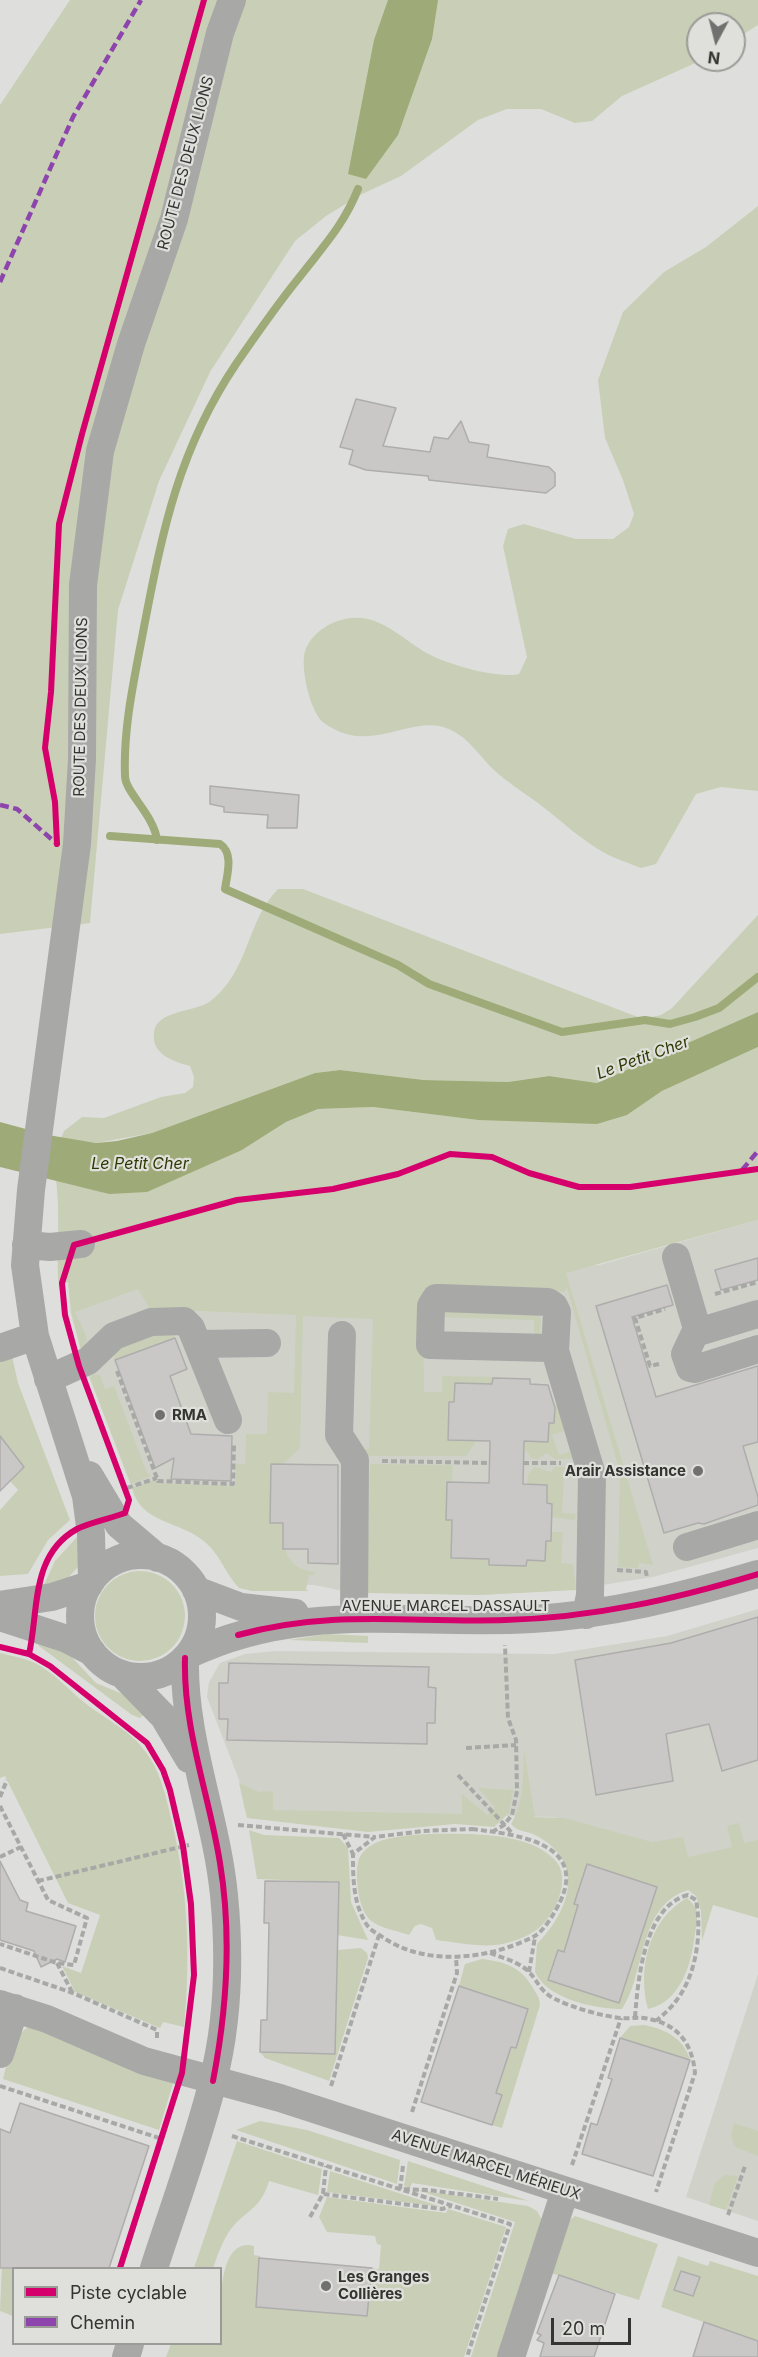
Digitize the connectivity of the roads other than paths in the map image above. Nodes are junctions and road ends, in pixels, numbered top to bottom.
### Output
1 (232, 0) edge
2 (81, 1244) dead end
3 (26, 1245) junction
4 (676, 1257) dead end
5 (758, 1314) edge
6 (342, 1335) dead end
7 (35, 1336) junction
8 (267, 1343) dead end
9 (691, 1343) junction
10 (198, 1344) junction
11 (0, 1348) edge
12 (758, 1349) edge
13 (555, 1352) junction
14 (48, 1379) junction
15 (228, 1420) road end
16 (65, 1425) junction
17 (758, 1526) edge
18 (687, 1547) dead end
19 (158, 1558) junction
20 (758, 1574) edge
21 (90, 1583) junction
22 (196, 1590) junction
23 (0, 1605) edge
24 (586, 1615) junction
25 (0, 1617) edge
26 (354, 1617) junction
27 (92, 1652) junction
28 (187, 1656) junction
29 (122, 1674) junction
30 (203, 1788) junction
31 (8, 2006) edge
32 (0, 2054) edge
33 (213, 2081) junction
34 (568, 2178) junction
35 (758, 2253) edge
36 (154, 2267) edge
37 (511, 2357) edge

1 - 3 street, ROUTE DES DEUX LIONS
2 - 3 street
3 - 7 street, ROUTE DES DEUX LIONS
4 - 9 street
5 - 9 street
6 - 26 street
7 - 11 street
7 - 14 street, ROUTE DES DEUX LIONS
8 - 10 street
9 - 12 street
10 - 14 street
10 - 15 street
13 - 13 street
13 - 24 street
14 - 16 street, ROUTE DES DEUX LIONS
16 - 19 street, ROUTE DES DEUX LIONS
16 - 21 street, ROUTE DES DEUX LIONS
17 - 18 street
19 - 21 street
19 - 22 street
20 - 24 street, AVENUE MARCEL DASSAULT
21 - 23 street
21 - 27 street
22 - 26 street, AVENUE MARCEL DASSAULT
22 - 28 street
24 - 26 street, AVENUE MARCEL DASSAULT
25 - 27 street
26 - 28 street, AVENUE MARCEL DASSAULT
27 - 29 street
28 - 29 street
28 - 30 street
29 - 30 street
30 - 33 street
31 - 32 street
31 - 33 street, AVENUE MARCEL MÉRIEUX
33 - 34 street, AVENUE MARCEL MÉRIEUX
33 - 36 street
34 - 35 street, AVENUE MARCEL MÉRIEUX
34 - 37 street

